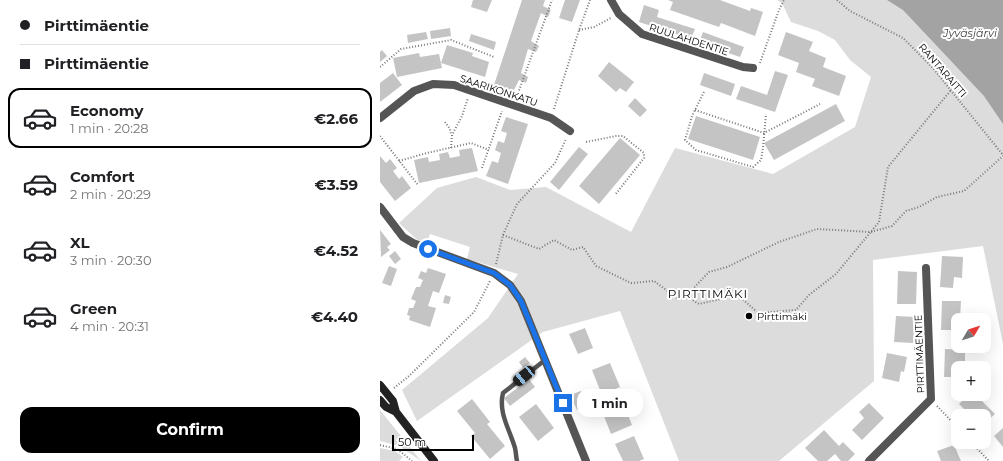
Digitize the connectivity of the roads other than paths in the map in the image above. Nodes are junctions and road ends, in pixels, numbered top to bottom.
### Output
1 (611, 0) edge
2 (753, 68) road end
3 (380, 118) edge
4 (570, 131) dead end
5 (380, 207) edge
6 (926, 268) dead end
7 (545, 360) junction
8 (380, 385) edge
9 (380, 400) edge
10 (396, 412) junction
11 (434, 461) edge
12 (517, 461) edge
13 (586, 461) edge
14 (869, 461) edge

1 - 2 street, RUULAHDENTIE
3 - 4 street, SAARIKONKATU
5 - 7 street
6 - 14 street, PIRTTIMÄENTIE
7 - 12 lane
7 - 13 street
8 - 10 main road
9 - 10 main road
10 - 11 main road

